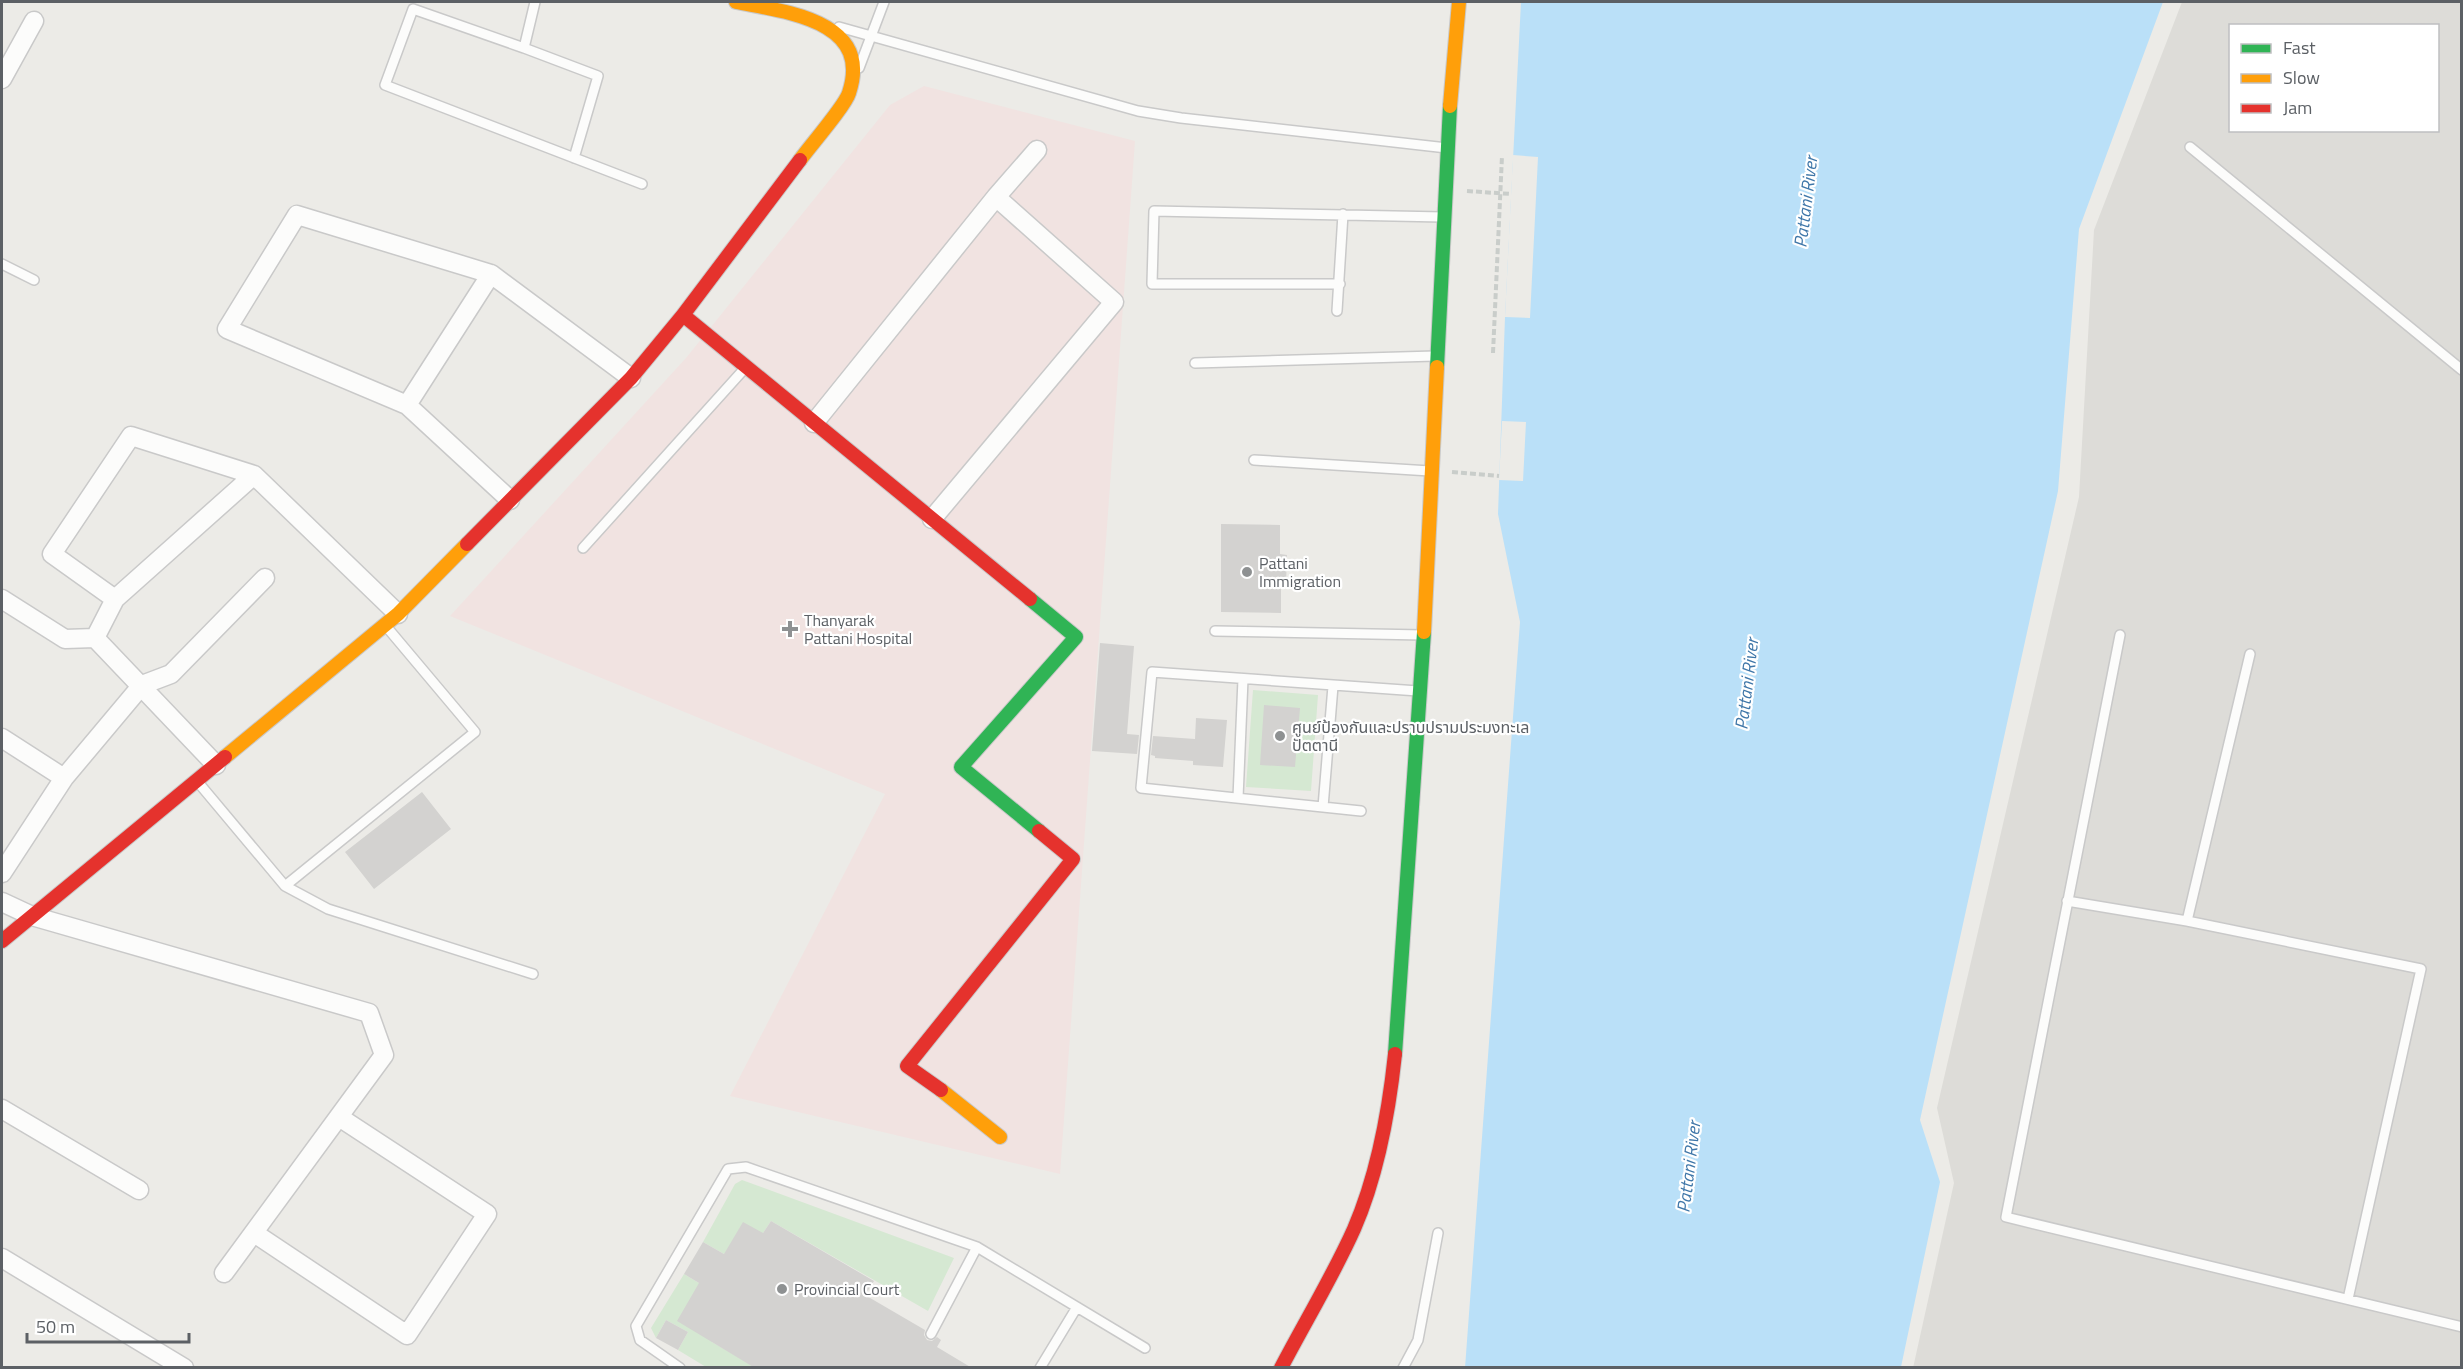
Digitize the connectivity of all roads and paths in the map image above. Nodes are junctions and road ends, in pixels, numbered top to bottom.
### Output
1 (535, 2) edge
2 (736, 2) edge
3 (885, 2) edge
4 (1459, 2) edge
5 (34, 21) dead end
6 (824, 23) junction
7 (872, 35) junction
8 (524, 48) junction
9 (854, 79) junction
10 (2, 80) edge
11 (2190, 147) dead end
12 (1447, 148) junction
13 (1037, 150) dead end
14 (1502, 156) dead end
15 (574, 158) junction
16 (642, 184) dead end
17 (1444, 189) junction
18 (1500, 193) junction
19 (1511, 194) dead end
20 (996, 197) junction
21 (1343, 214) junction
22 (1443, 218) junction
23 (2, 264) edge
24 (490, 274) junction
25 (34, 280) dead end
26 (1340, 284) junction
27 (1337, 311) dead end
28 (683, 315) junction
29 (1493, 353) dead end
30 (1435, 356) junction
31 (1195, 363) dead end
32 (746, 367) junction
33 (2462, 370) edge
34 (631, 378) junction
35 (407, 405) junction
36 (814, 423) junction
37 (1254, 460) dead end
38 (1430, 471) junction
39 (254, 475) junction
40 (1499, 476) dead end
41 (510, 500) junction
42 (932, 519) junction
43 (583, 548) dead end
44 (265, 578) dead end
45 (2, 599) edge
46 (115, 599) junction
47 (391, 620) junction
48 (1215, 631) dead end
49 (1424, 635) junction
50 (2120, 635) dead end
51 (95, 638) junction
52 (2250, 654) dead end
53 (1243, 679) junction
54 (142, 686) junction
55 (1333, 686) junction
56 (1419, 691) junction
57 (2, 738) edge
58 (216, 765) junction
59 (64, 778) junction
60 (196, 781) junction
61 (1238, 798) junction
62 (1323, 807) junction
63 (1361, 811) dead end
64 (4, 866) edge
65 (285, 886) junction
66 (2067, 901) junction
67 (2, 902) edge
68 (32, 916) junction
69 (2187, 921) junction
70 (2, 941) edge
71 (533, 974) dead end
72 (2, 1109) edge
73 (339, 1117) junction
74 (1000, 1137) dead end
75 (139, 1190) dead end
76 (254, 1233) junction
77 (1438, 1233) dead end
78 (977, 1247) junction
79 (2, 1258) edge
80 (224, 1273) dead end
81 (2348, 1299) junction
82 (1077, 1307) junction
83 (2462, 1327) edge
84 (931, 1334) dead end
85 (1145, 1348) dead end
86 (184, 1368) edge
87 (680, 1368) edge
88 (1040, 1368) edge
89 (1281, 1368) edge
90 (1403, 1368) edge

1 - 8 lane
2 - 6 street
3 - 7 lane
4 - 12 street
5 - 10 street
6 - 7 lane
6 - 9 street
7 - 9 lane
7 - 12 lane
8 - 15 lane
8 - 15 lane
9 - 28 street
11 - 33 lane
12 - 17 street
13 - 20 street
14 - 18 path
15 - 16 lane
17 - 18 path
17 - 22 street
18 - 19 path
18 - 29 path
20 - 36 street
20 - 42 street
21 - 22 lane
21 - 26 lane
21 - 26 lane
22 - 30 street
23 - 25 lane
24 - 34 street
24 - 35 street
24 - 35 street
26 - 27 lane
28 - 32 street
28 - 34 street
30 - 31 lane
30 - 38 street
32 - 36 street
32 - 43 lane
34 - 41 street
35 - 41 street
36 - 42 street
37 - 38 lane
38 - 40 path
38 - 49 street
39 - 46 street
39 - 46 street
39 - 47 street
41 - 47 street
42 - 74 street
44 - 54 street
45 - 51 street
46 - 51 street
47 - 58 street
47 - 65 lane
48 - 49 lane
49 - 56 street
50 - 66 lane
51 - 54 street
52 - 69 lane
53 - 55 lane
53 - 61 lane
53 - 61 lane
54 - 58 street
54 - 59 street
55 - 56 lane
55 - 62 lane
56 - 89 street
57 - 59 street
58 - 60 street
59 - 64 street
60 - 65 lane
60 - 68 street
61 - 62 lane
62 - 63 lane
65 - 71 lane
66 - 69 lane
66 - 81 lane
67 - 68 street
68 - 70 street
68 - 73 street
69 - 81 lane
72 - 75 street
73 - 76 street
73 - 76 street
76 - 80 street
77 - 90 lane
78 - 82 lane
78 - 84 lane
78 - 87 lane
79 - 86 street
81 - 83 lane
82 - 85 lane
82 - 88 lane

